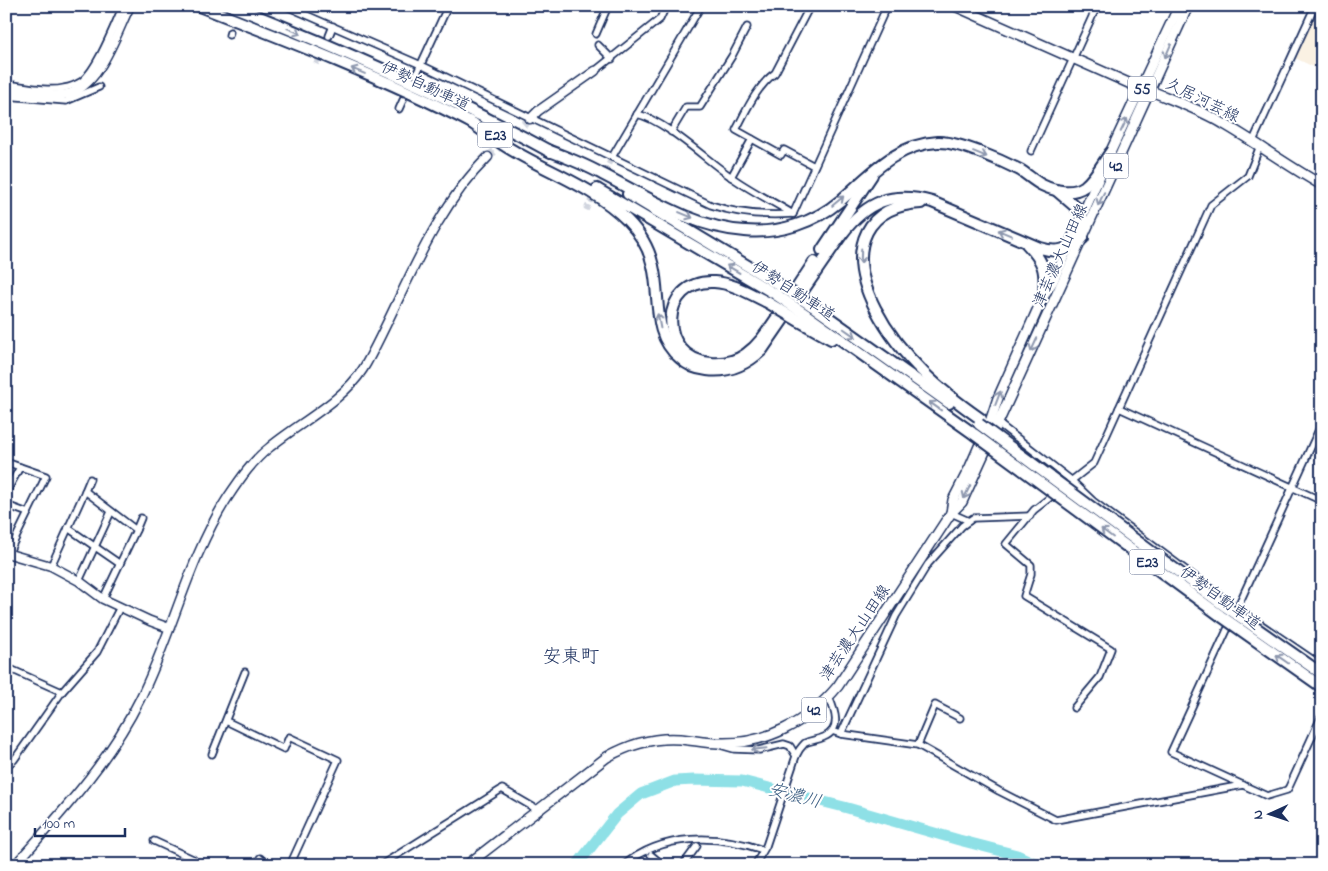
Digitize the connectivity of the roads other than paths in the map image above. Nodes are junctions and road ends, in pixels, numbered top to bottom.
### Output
1 (123, 6) edge
2 (130, 6) edge
3 (199, 6) edge
4 (232, 6) edge
5 (286, 6) edge
6 (448, 6) edge
7 (608, 6) edge
8 (666, 6) edge
9 (702, 6) edge
10 (810, 6) edge
11 (887, 6) edge
12 (955, 6) edge
13 (1097, 6) edge
14 (1179, 6) edge
15 (1188, 6) edge
16 (1315, 6) edge
17 (334, 26) junction
18 (747, 27) dead end
19 (596, 34) dead end
20 (329, 36) tunnel mouth
21 (598, 46) dead end
22 (612, 59) junction
23 (1073, 59) junction
24 (421, 65) junction
25 (596, 71) joint
26 (416, 75) dead end
27 (6, 84) edge
28 (99, 88) dead end
29 (6, 90) edge
30 (1146, 90) junction
31 (6, 96) edge
32 (403, 100) dead end
33 (399, 108) dead end
34 (637, 114) junction
35 (530, 118) junction
36 (469, 122) junction
37 (671, 132) junction
38 (752, 139) junction
39 (1256, 144) junction
40 (547, 150) junction
41 (1031, 151) dead end
42 (1110, 153) junction
43 (488, 157) tunnel mouth
44 (612, 157) junction
45 (814, 166) junction
46 (876, 168) junction
47 (731, 177) junction
48 (1321, 184) edge
49 (1056, 190) junction
50 (932, 202) junction
51 (793, 214) junction
52 (1082, 217) junction
53 (1083, 238) junction
54 (1025, 242) junction
55 (1068, 248) junction
56 (778, 290) junction
57 (1044, 295) junction
58 (805, 313) junction
59 (1119, 408) junction
60 (980, 421) junction
61 (1322, 423) edge
62 (999, 424) junction
63 (6, 462) edge
64 (20, 467) junction
65 (90, 480) dead end
66 (1072, 480) junction
67 (1292, 487) junction
68 (85, 491) junction
69 (6, 493) edge
70 (1322, 500) edge
71 (6, 505) edge
72 (111, 512) junction
73 (28, 513) junction
74 (951, 513) junction
75 (1030, 516) junction
76 (141, 518) dead end
77 (968, 521) junction
78 (68, 528) junction
79 (136, 530) junction
80 (95, 546) junction
81 (7, 556) edge
82 (120, 564) junction
83 (51, 566) junction
84 (79, 582) junction
85 (103, 599) junction
86 (120, 607) junction
87 (1237, 608) junction
88 (892, 613) junction
89 (169, 628) junction
90 (1322, 666) edge
91 (6, 667) edge
92 (245, 672) dead end
93 (1322, 674) edge
94 (1322, 686) edge
95 (62, 692) junction
96 (828, 697) junction
97 (1074, 708) dead end
98 (1322, 715) edge
99 (960, 718) dead end
100 (226, 721) junction
101 (831, 732) junction
102 (841, 734) junction
103 (716, 744) junction
104 (918, 745) junction
105 (212, 754) dead end
106 (796, 756) junction
107 (6, 766) edge
108 (1243, 785) junction
109 (538, 810) junction
110 (154, 841) dead end
111 (697, 846) dead end
112 (764, 848) junction
113 (651, 855) dead end
114 (260, 858) dead end
115 (15, 865) edge
116 (190, 865) edge
117 (268, 865) edge
118 (290, 865) edge
119 (381, 865) edge
120 (467, 865) edge
121 (624, 865) edge
122 (663, 865) edge
123 (683, 865) edge
124 (755, 865) edge

1 - 27 street
2 - 29 street
36 -> 3 highway, 伊勢自動車道 / E23
4 -> 40 highway, 伊勢自動車道 / E23
5 - 17 street
6 - 24 street
7 - 19 street
8 - 22 street
9 - 34 street
10 - 38 street
11 - 45 street
12 - 23 main road, 久居河芸線 / 55
13 - 23 street
14 - 30 main road, 津芸濃大山田線 / 42
15 -> 30 main road, 津芸濃大山田線 / 42
16 - 39 street
17 - 20 street
17 - 24 street
18 - 37 street
21 - 22 street
22 - 25 street
23 - 30 main road, 久居河芸線 / 55
23 - 41 street
24 - 26 street
24 - 35 street
25 - 35 street
28 - 31 street
30 - 39 main road, 久居河芸線 / 55
42 -> 30 main road, 津芸濃大山田線 / 42
30 -> 53 main road, 津芸濃大山田線 / 42
32 - 33 street
34 - 37 street
34 - 44 street
35 - 44 street
50 -> 36 highway
56 -> 36 highway, 伊勢自動車道 / E23
37 - 47 street
38 - 45 street
38 - 47 street
39 - 48 main road, 久居河芸線 / 55
39 - 59 street
40 -> 46 highway
40 - 56 highway, 伊勢自動車道 / E23
42 - 49 highway
42 - 52 main road, 津芸濃大山田線 / 42
43 - 89 street
44 - 51 street
45 - 51 street
46 -> 49 highway
46 - 58 highway, bridge
47 - 51 street
49 - 52 highway
54 -> 50 highway
50 -> 60 highway
52 - 53 highway
52 - 55 main road, 津芸濃大山田線 / 42
53 - 55 highway
53 -> 62 main road, 津芸濃大山田線 / 42
54 - 55 highway
54 - 57 highway
55 - 57 main road, 津芸濃大山田線 / 42
56 - 58 highway, 伊勢自動車道 / E23, bridge
74 -> 57 main road, 津芸濃大山田線 / 42
58 -> 60 highway, 伊勢自動車道 / E23
94 -> 58 highway, 伊勢自動車道 / E23, bridge
59 - 66 street
59 - 67 street
60 - 93 highway, 伊勢自動車道 / E23, bridge
61 - 67 street
62 - 66 street
62 -> 74 main road, 津芸濃大山田線 / 42
63 - 64 street
64 - 69 street
64 - 73 street
65 - 68 street
66 - 75 street
66 - 87 street
67 - 70 street
67 - 87 street
68 - 72 street
68 - 78 street
71 - 73 street
72 - 79 street
72 - 80 street
73 - 81 street
74 - 77 street
74 - 88 main road, 津芸濃大山田線 / 42
75 - 77 street
75 - 97 street
76 - 79 street
77 - 88 street
78 - 80 street
78 - 83 street
79 - 82 street
80 - 82 street
80 - 84 street
81 - 83 street
82 - 85 street
83 - 84 street
84 - 85 street
85 - 86 street
86 - 89 street
86 - 95 street
87 - 90 street
87 - 108 street
88 - 96 main road, 津芸濃大山田線 / 42
88 - 102 street
89 - 115 street
91 - 95 street
92 - 100 street
95 - 107 street
96 - 101 street
96 - 103 main road, 津芸濃大山田線 / 42
98 - 108 street
99 - 104 street
100 - 105 street
100 - 118 street
101 - 102 street
101 - 106 street
102 - 104 street
106 -> 103 street
103 - 109 main road, 津芸濃大山田線 / 42
104 - 108 street
106 - 112 street
109 - 119 street
109 - 120 main road, 津芸濃大山田線 / 42
110 - 116 street
111 - 123 street
112 - 121 street
112 - 124 street
113 - 122 street
114 - 117 street

